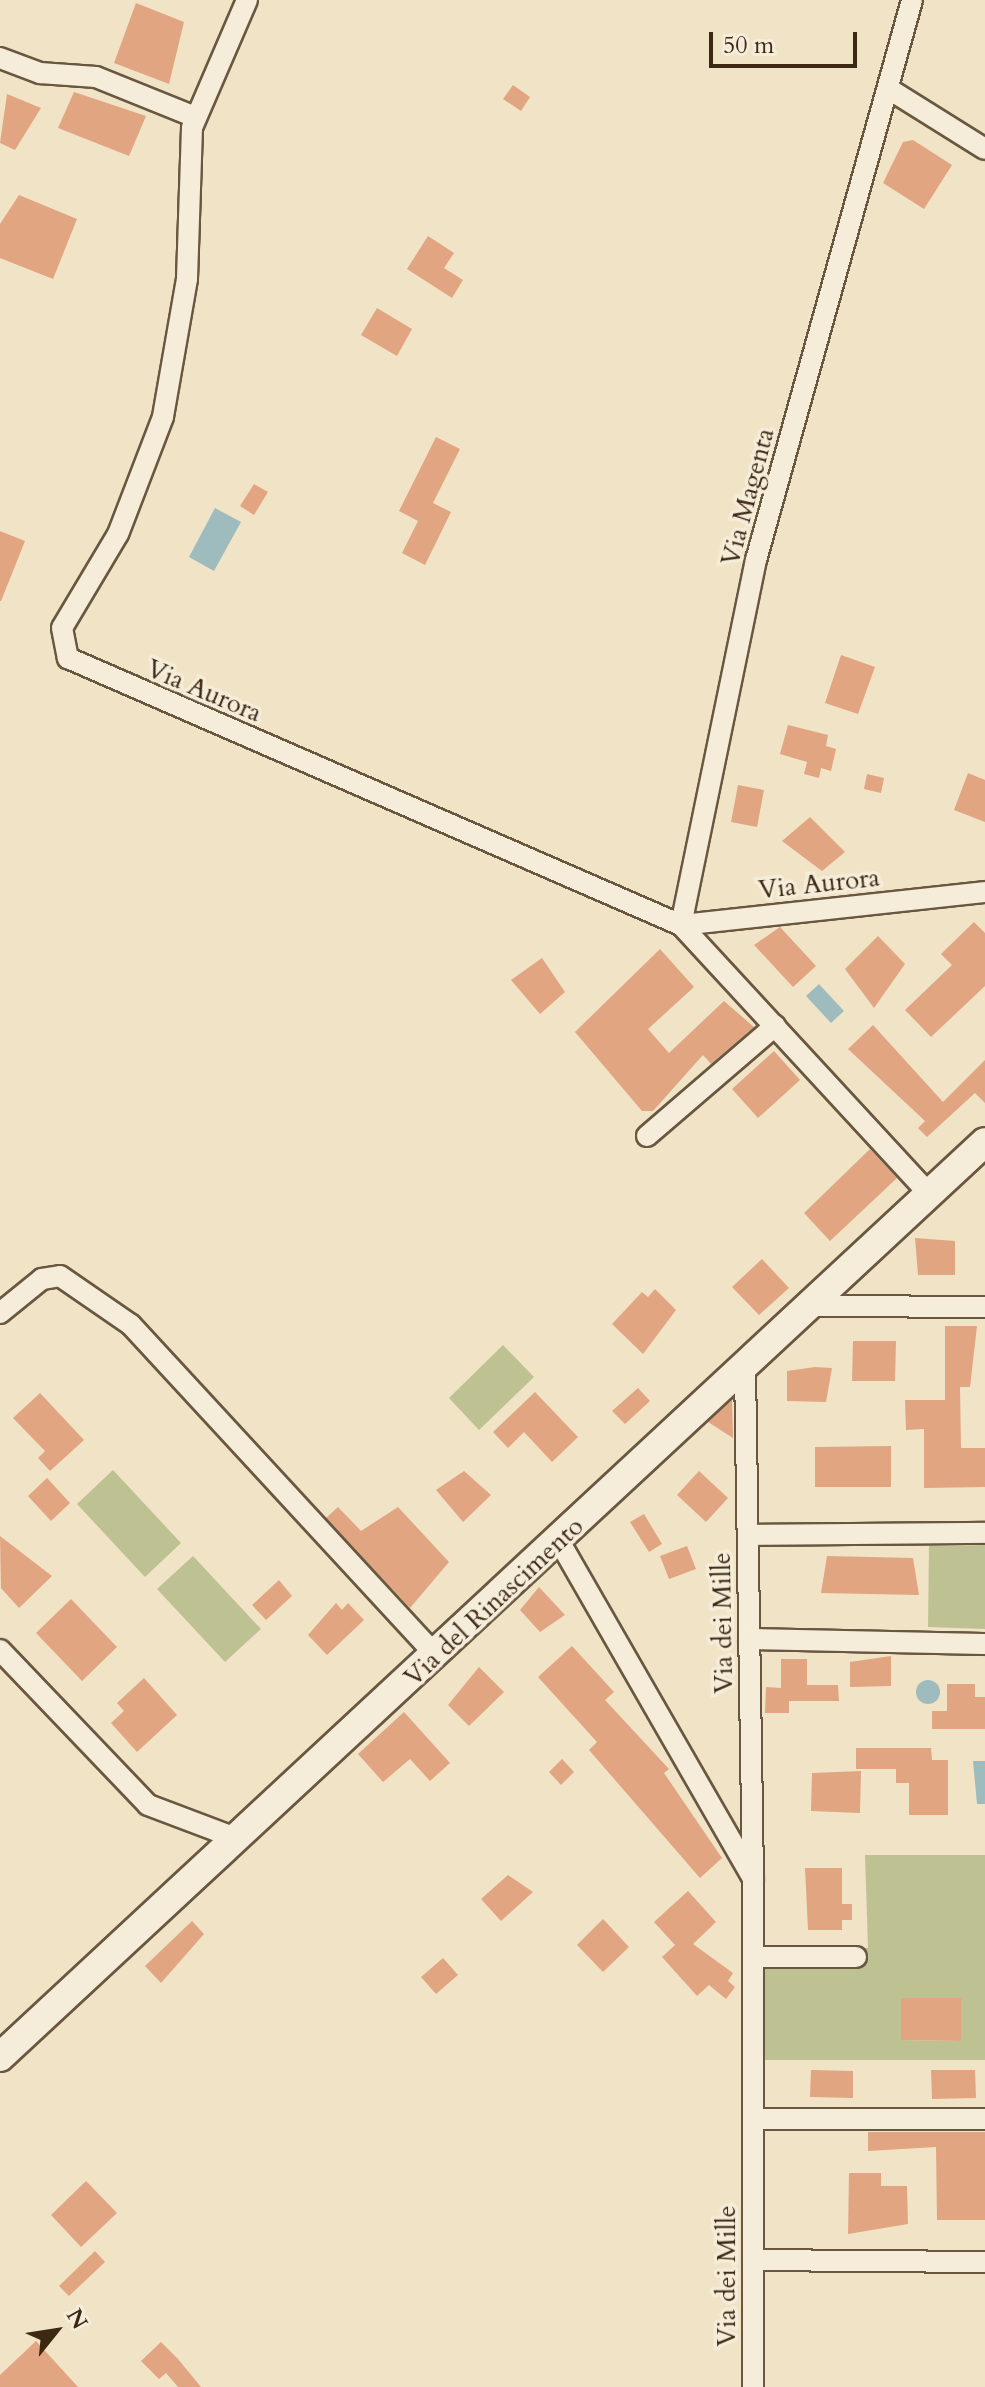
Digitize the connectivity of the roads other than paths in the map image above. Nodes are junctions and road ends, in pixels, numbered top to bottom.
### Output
1 (247, 0) edge
2 (912, 0) edge
3 (0, 58) edge
4 (889, 89) junction
5 (195, 117) junction
6 (985, 149) edge
7 (985, 892) edge
8 (681, 925) junction
9 (775, 1026) junction
10 (647, 1136) dead end
11 (985, 1142) edge
12 (929, 1194) junction
13 (811, 1306) junction
14 (985, 1307) edge
15 (0, 1313) edge
16 (745, 1368) junction
17 (985, 1533) edge
18 (748, 1535) junction
19 (559, 1541) junction
20 (749, 1639) junction
21 (985, 1644) edge
22 (0, 1650) edge
23 (436, 1656) junction
24 (238, 1839) junction
25 (753, 1878) junction
26 (754, 1957) junction
27 (856, 1957) dead end
28 (0, 2057) edge
29 (754, 2119) junction
30 (985, 2119) edge
31 (753, 2260) junction
32 (985, 2262) edge
33 (753, 2387) edge

1 - 5 street, Via Aurora
2 - 4 street, Via Magenta
3 - 5 street
4 - 6 street
4 - 8 street, Via Magenta
5 - 8 street, Via Aurora
7 - 8 street, Via Aurora
8 - 9 street
9 - 10 street
9 - 12 street
11 - 12 street, Via del Rinascimento
12 - 13 street, Via del Rinascimento
13 - 14 street
13 - 16 street, Via del Rinascimento
15 - 23 street
16 - 18 street, Via dei Mille
16 - 19 street, Via del Rinascimento
17 - 18 street
18 - 20 street, Via dei Mille
19 - 23 street, Via del Rinascimento
19 - 25 street, Via dei Mille
20 - 21 street
20 - 25 street, Via dei Mille
22 - 24 street
23 - 24 street, Via del Rinascimento
24 - 28 street, Via del Rinascimento
25 - 26 street, Via dei Mille
26 - 27 street
26 - 29 street, Via dei Mille
29 - 30 street
29 - 31 street, Via dei Mille
31 - 32 street
31 - 33 street, Via dei Mille

